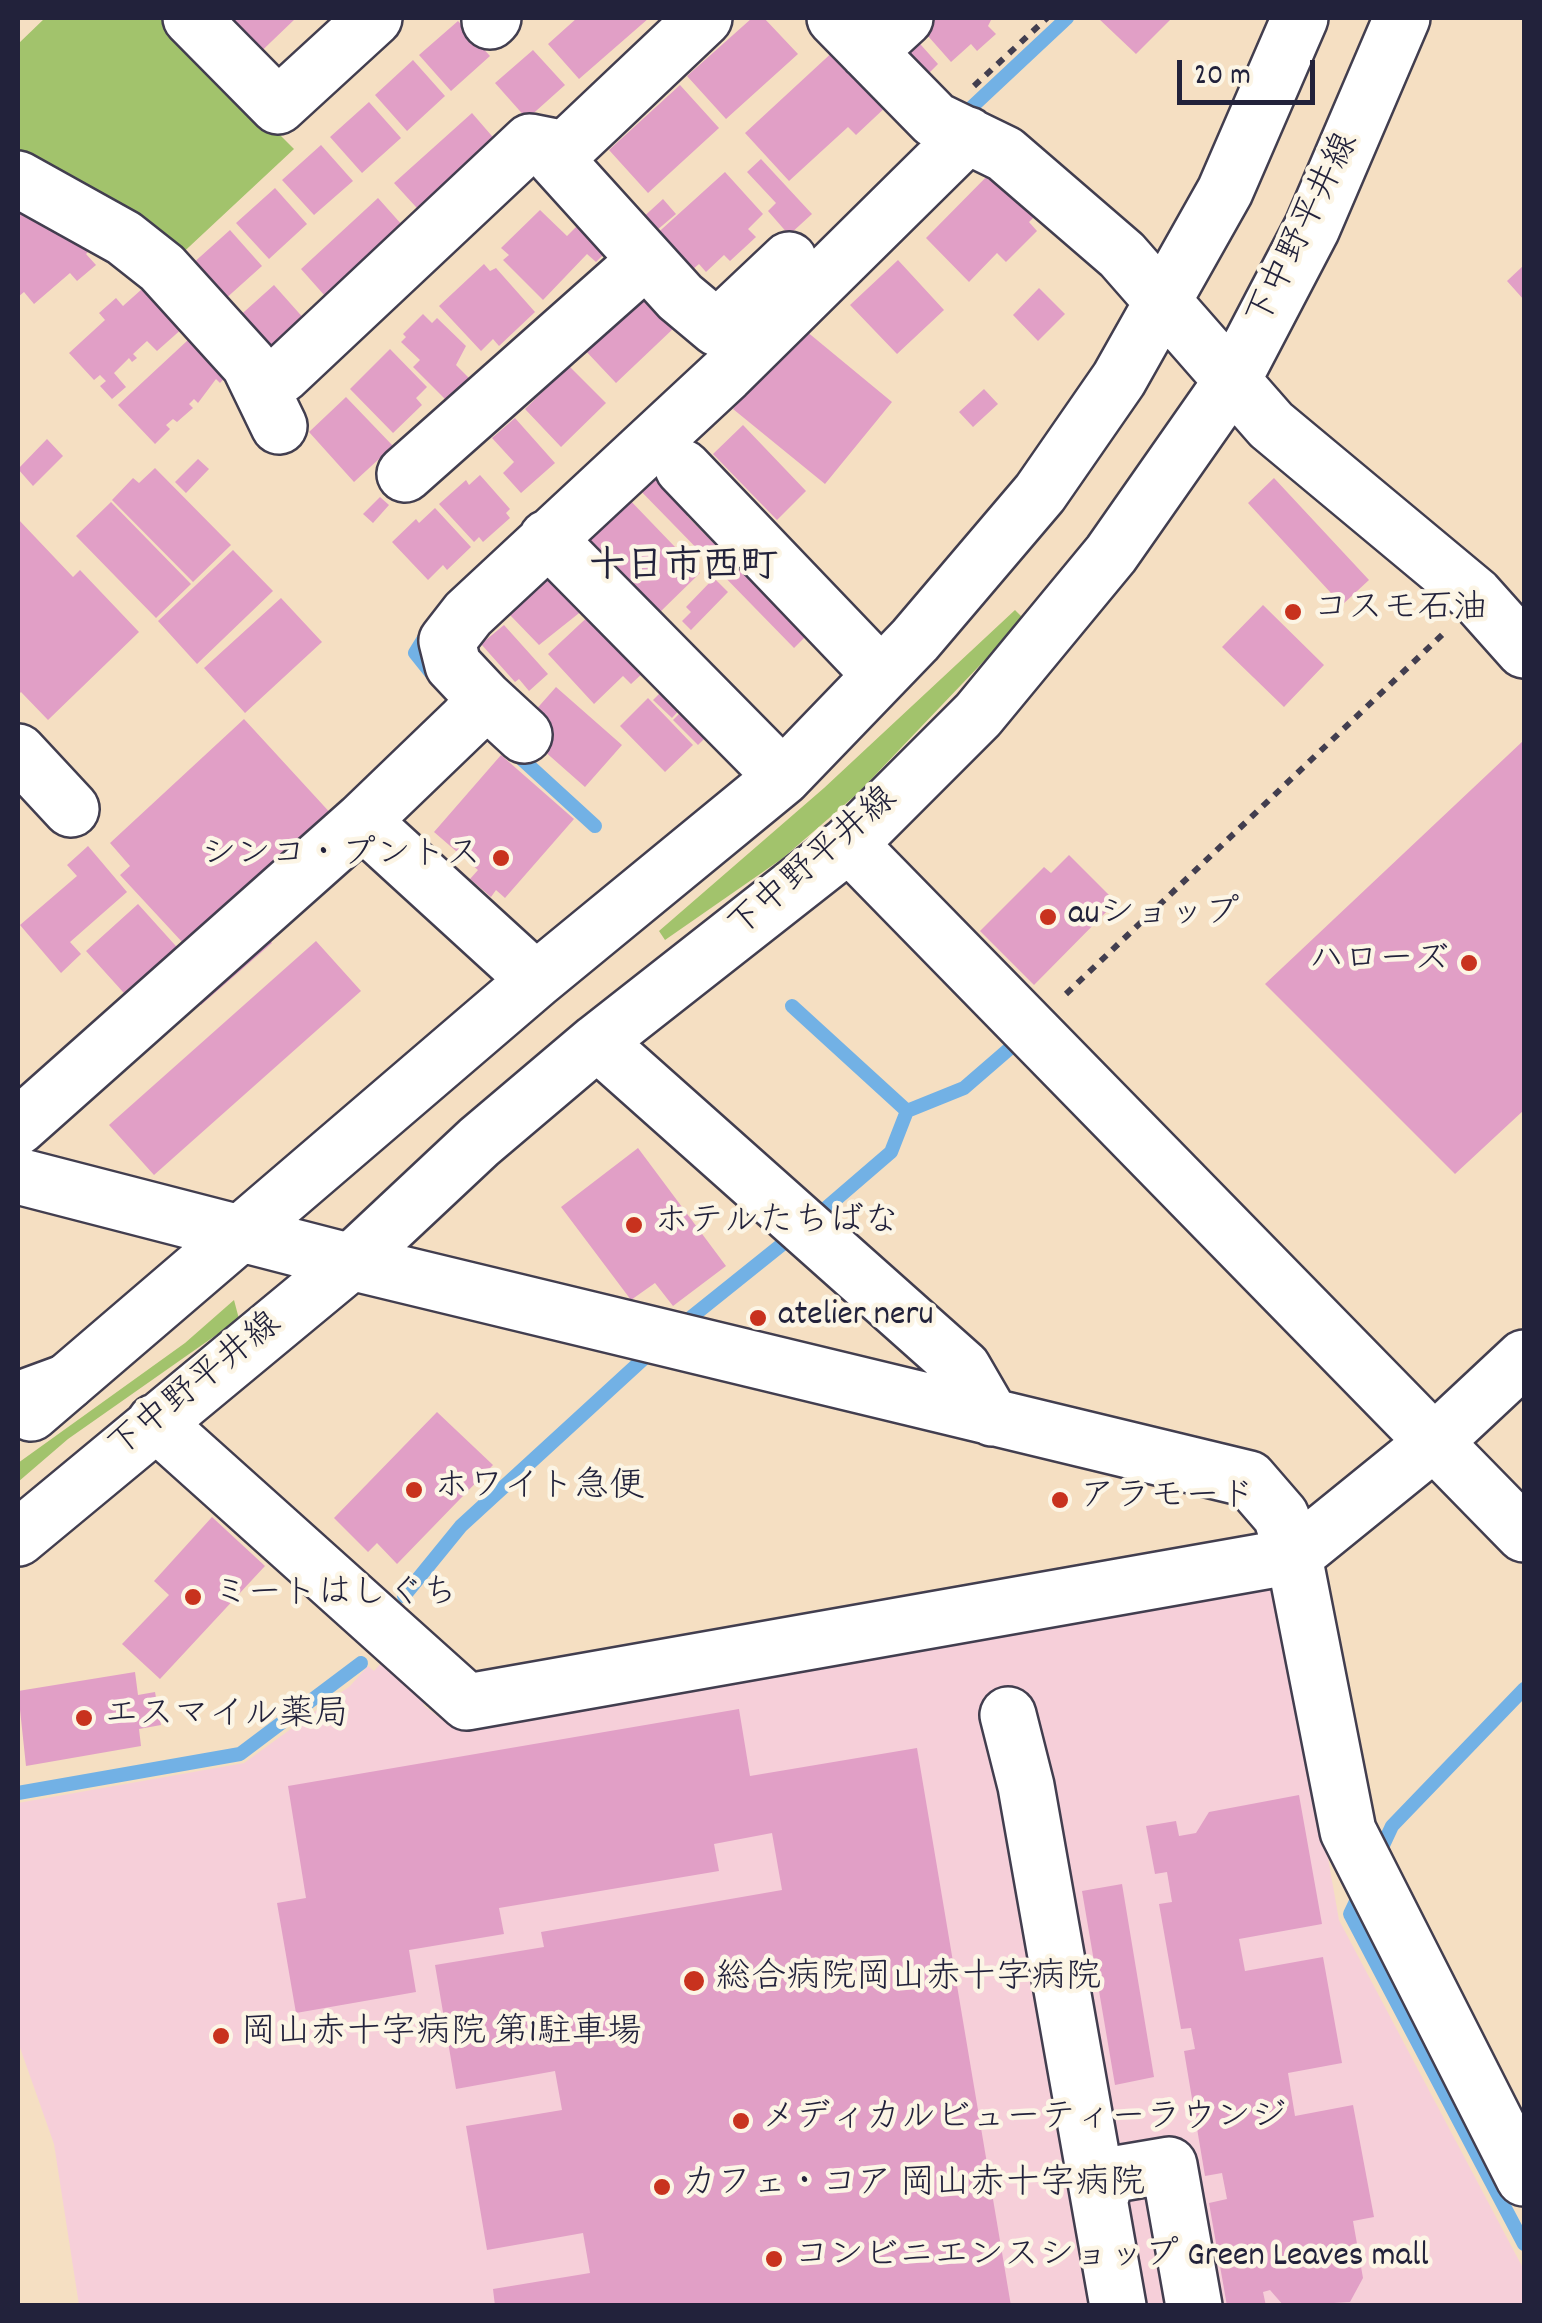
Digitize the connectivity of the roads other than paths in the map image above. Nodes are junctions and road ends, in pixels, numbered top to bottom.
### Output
1 (190, 18) edge
2 (374, 18) edge
3 (704, 18) edge
4 (1300, 18) edge
5 (1402, 18) edge
6 (869, 29) edge
7 (950, 126) junction
8 (565, 148) junction
9 (18, 179) edge
10 (646, 260) junction
11 (1164, 302) junction
12 (1232, 380) junction
13 (684, 468) dead end
14 (405, 474) dead end
15 (547, 538) junction
16 (1524, 650) edge
17 (881, 676) junction
18 (18, 752) edge
19 (782, 777) junction
20 (71, 809) dead end
21 (362, 820) junction
22 (849, 844) junction
23 (536, 980) junction
24 (597, 1042) junction
25 (18, 1126) edge
26 (18, 1176) edge
27 (242, 1234) junction
28 (351, 1262) junction
29 (1524, 1358) edge
30 (42, 1391) edge
31 (992, 1418) junction
32 (155, 1422) junction
33 (18, 1425) edge
34 (1432, 1444) junction
35 (1524, 1534) edge
36 (18, 1538) edge
37 (1294, 1556) junction
38 (1008, 1715) dead end
39 (1524, 2178) edge
40 (1100, 2199) junction
41 (1118, 2306) edge
42 (1194, 2306) edge

1 - 2 street
3 - 8 street
4 - 11 street
5 - 12 street, 下中野平井線
6 - 7 street
7 - 10 street
7 - 11 street
7 - 15 street
8 - 9 street
8 - 10 street
10 - 14 street
11 - 12 street
11 - 17 street
12 - 16 street
12 - 22 street, 下中野平井線
13 - 17 street
15 - 19 street
15 - 21 street
17 - 19 street
18 - 20 street
19 - 23 street
21 - 23 street
21 - 25 street
22 - 24 street, 下中野平井線
22 - 34 street
23 - 27 street
24 - 28 street, 下中野平井線
24 - 31 street
26 - 27 street
27 - 28 street
27 - 30 street
28 - 31 street
28 - 32 street, 下中野平井線
29 - 34 street
30 - 33 street
31 - 37 street
32 - 36 street, 下中野平井線
32 - 37 street
34 - 35 street
34 - 37 street
37 - 39 street
38 - 40 street
40 - 41 street
40 - 42 street

